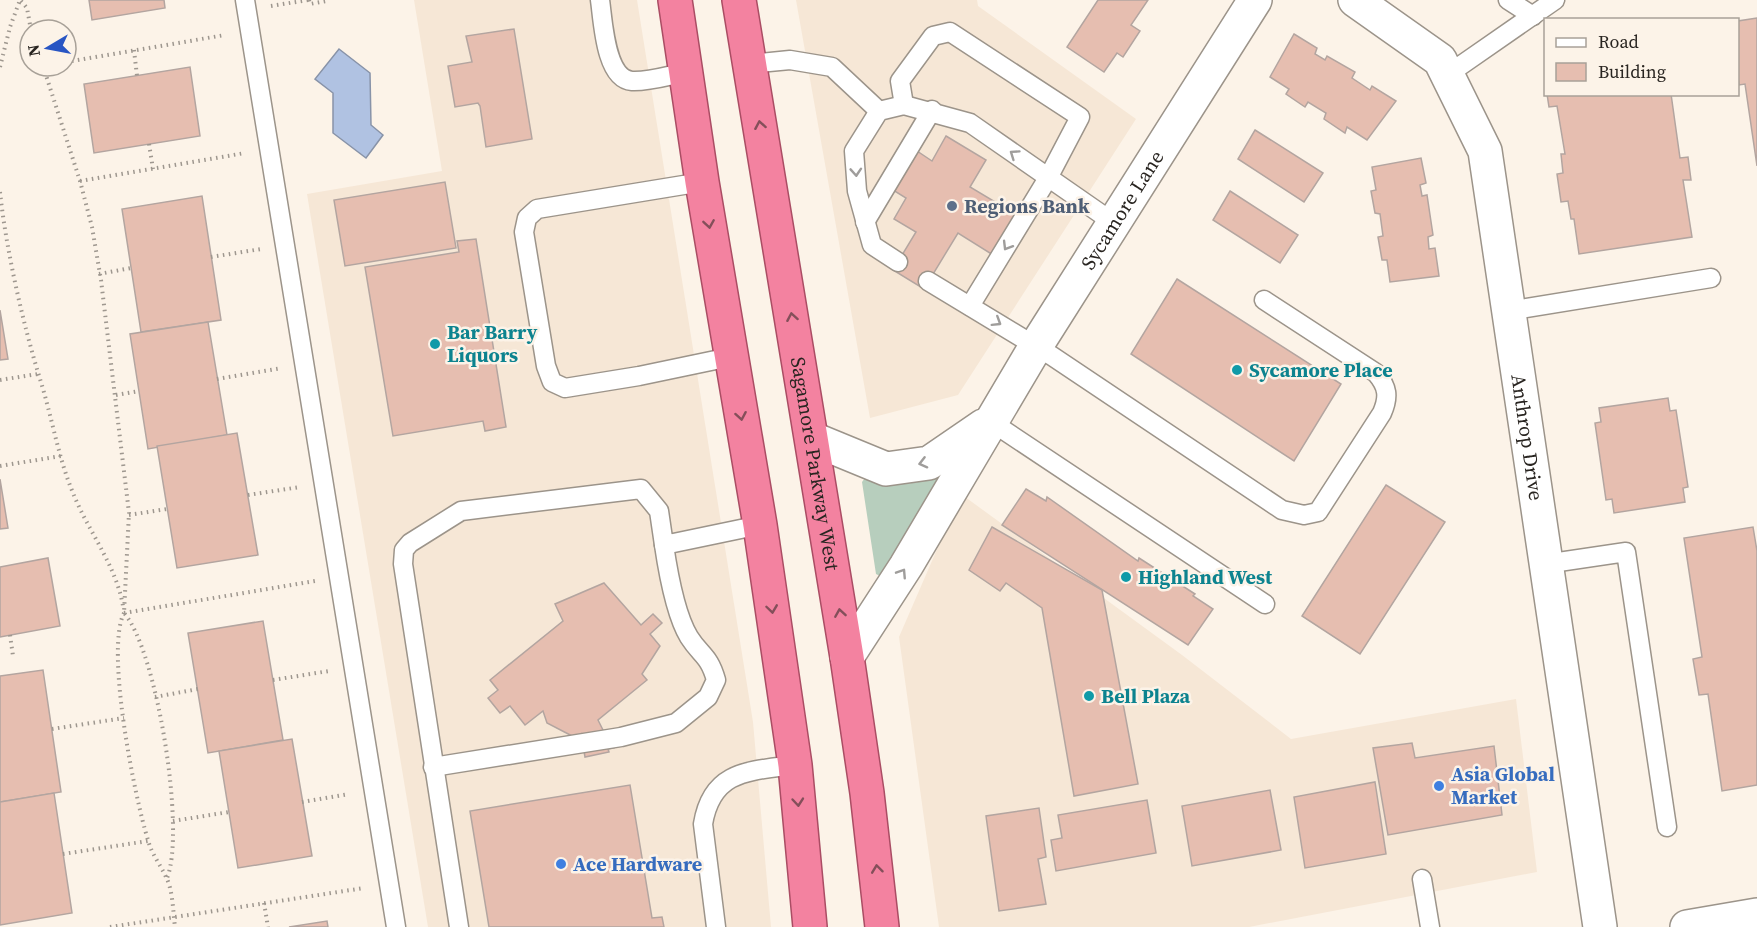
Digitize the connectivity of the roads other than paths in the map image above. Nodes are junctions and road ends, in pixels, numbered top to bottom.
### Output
1 (600, 0) edge
2 (675, 0) edge
3 (740, 0) edge
4 (1255, 0) edge
5 (1355, 0) edge
6 (1508, 0) edge
7 (1555, 0) edge
8 (245, 5) edge
9 (1533, 16) junction
10 (750, 64) junction
11 (687, 72) junction
12 (1447, 75) junction
13 (904, 105) junction
14 (932, 110) junction
15 (879, 111) junction
16 (1048, 178) junction
17 (702, 182) junction
18 (866, 222) junction
19 (1114, 223) junction
20 (898, 262) dead end
21 (1711, 278) dead end
22 (928, 281) dead end
23 (1264, 300) dead end
24 (970, 306) junction
25 (1508, 311) junction
26 (1036, 346) junction
27 (730, 357) junction
28 (990, 421) junction
29 (813, 439) junction
30 (760, 525) junction
31 (664, 546) junction
32 (1545, 564) junction
33 (1265, 604) dead end
34 (847, 657) junction
35 (795, 765) junction
36 (433, 767) junction
37 (1667, 827) dead end
38 (1422, 879) dead end
39 (1757, 915) edge
40 (396, 927) edge
41 (459, 927) edge
42 (716, 927) edge
43 (810, 927) edge
44 (882, 927) edge
45 (1430, 927) edge
46 (1600, 927) edge
47 (1687, 927) edge

1 - 11 lane
2 - 11 highway
3 - 10 highway, Sagamore Parkway West
4 - 19 street, Sycamore Lane
5 - 12 street, Anthrop Drive
6 - 9 lane
7 - 9 lane
8 - 40 lane
9 - 12 lane
10 - 15 lane
29 -> 10 highway, Sagamore Parkway West
11 - 17 highway
12 - 25 street, Anthrop Drive
13 - 14 lane
13 - 15 lane
13 - 16 lane
16 -> 14 lane
14 - 18 lane
15 -> 18 lane
16 - 19 lane
16 -> 24 lane
17 -> 27 highway
17 - 27 lane
18 - 20 lane
19 - 26 street, Sycamore Lane
21 - 25 lane
22 - 24 lane
23 - 26 lane
24 -> 26 lane
25 - 32 street, Anthrop Drive
26 - 28 street, Sycamore Lane
27 -> 30 highway
28 -> 29 street, Sycamore Lane
28 - 33 lane
34 -> 28 street, Sycamore Lane
34 -> 29 highway, Sagamore Parkway West
30 - 31 lane
30 -> 35 highway
31 - 36 lane
31 - 36 lane
32 - 37 lane
32 - 46 street, Anthrop Drive
44 -> 34 highway, Sagamore Parkway West
35 - 42 lane
35 -> 43 highway
36 - 41 lane
38 - 45 lane
39 - 47 street

